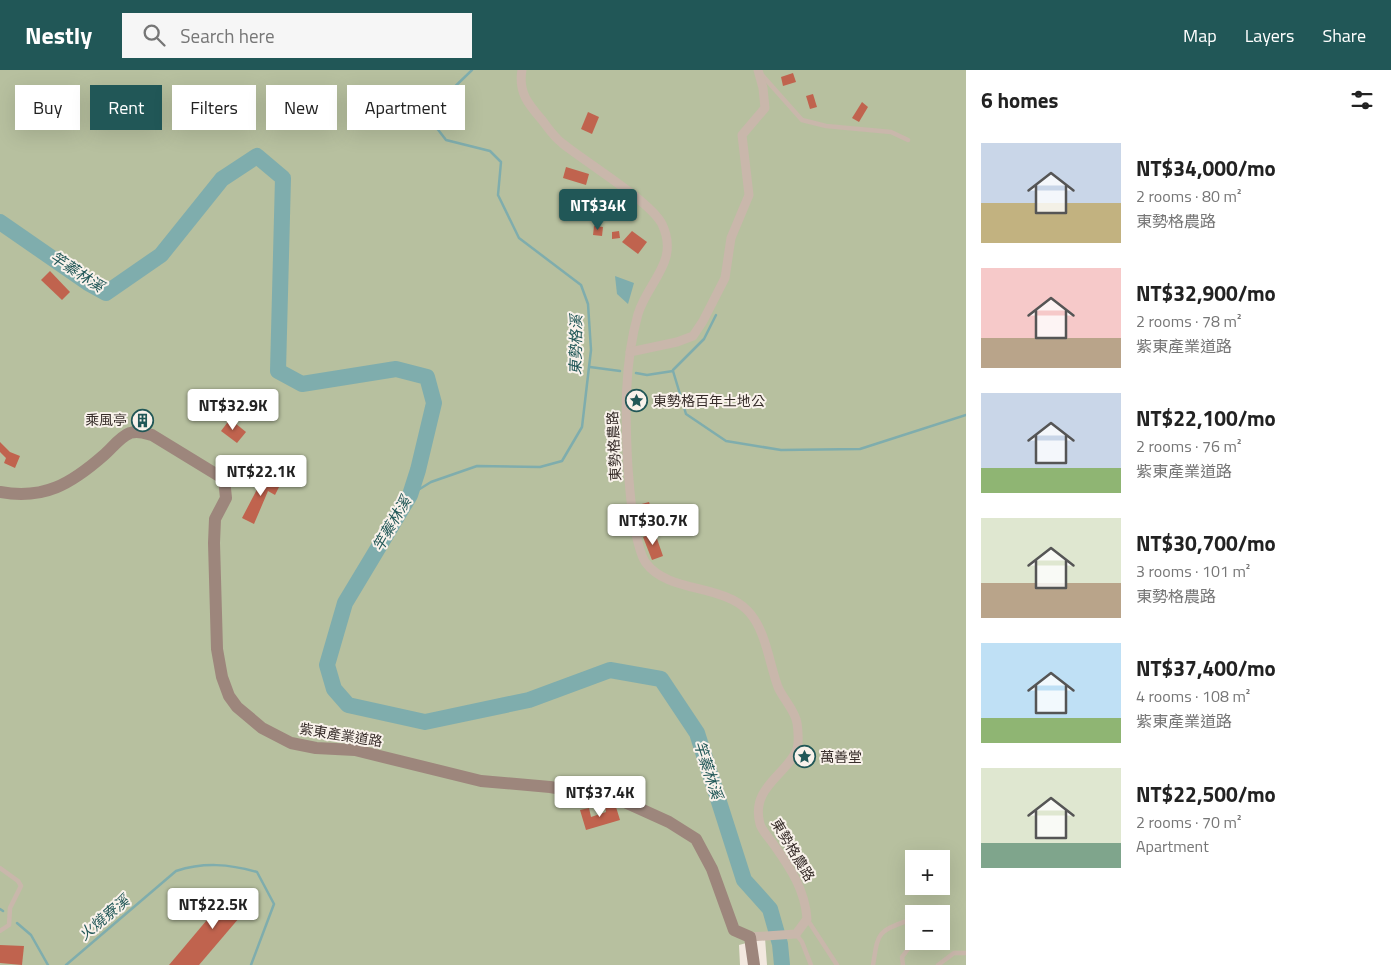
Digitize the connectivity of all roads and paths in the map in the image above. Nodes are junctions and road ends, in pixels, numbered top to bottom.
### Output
1 (522, 70) edge
2 (758, 70) edge
3 (908, 140) dead end
4 (630, 352) junction
5 (0, 492) edge
6 (0, 868) edge
7 (807, 919) junction
8 (905, 922) edge
9 (0, 931) edge
10 (796, 934) junction
11 (750, 937) junction
12 (907, 950) edge
13 (966, 952) edge
14 (754, 965) edge
15 (811, 965) edge
16 (837, 965) edge
17 (873, 965) edge
18 (903, 965) edge
19 (938, 965) edge

1 - 4 street, 東勢格農路
2 - 3 lane
2 - 4 street
4 - 7 street, 東勢格農路
5 - 11 street, 紫東產業道路
6 - 9 lane
7 - 10 street
7 - 16 lane
8 - 17 lane
10 - 11 street
10 - 15 lane
11 - 14 street
12 - 18 lane
13 - 19 lane

